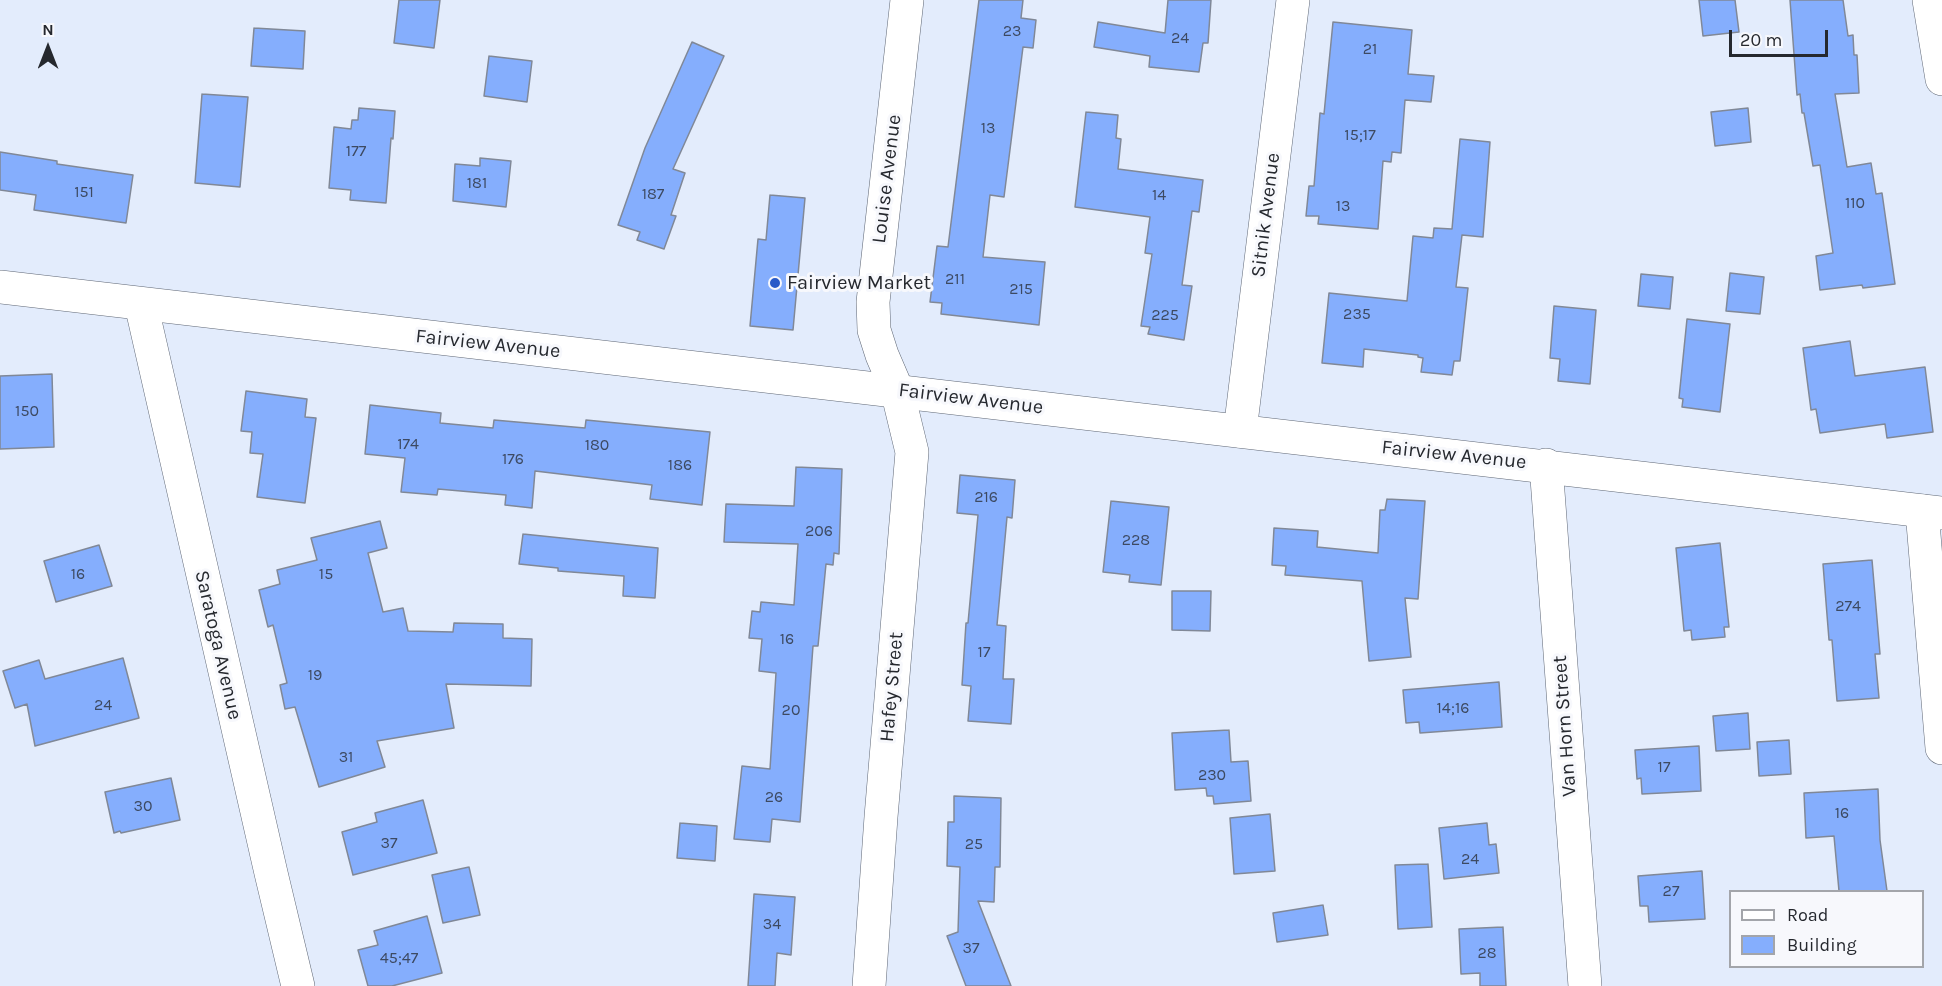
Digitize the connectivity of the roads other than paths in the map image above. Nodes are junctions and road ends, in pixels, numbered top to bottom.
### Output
1 (907, 0) edge
2 (1293, 0) edge
3 (1929, 0) edge
4 (1942, 79) edge
5 (0, 287) edge
6 (141, 304) junction
7 (897, 390) junction
8 (1240, 431) junction
9 (1546, 465) junction
10 (1932, 512) edge
11 (1942, 748) edge
12 (298, 986) edge
13 (869, 986) edge
14 (1586, 986) edge

1 - 7 street, Louise Avenue
2 - 8 street, Sitnik Avenue
3 - 4 street
5 - 6 street, Fairview Avenue
6 - 7 street, Fairview Avenue
6 - 12 street, Saratoga Avenue
7 - 8 street, Fairview Avenue
7 - 13 street, Hafey Street
8 - 9 street, Fairview Avenue
9 - 10 street, Fairview Avenue
9 - 14 street, Van Horn Street
10 - 11 street

